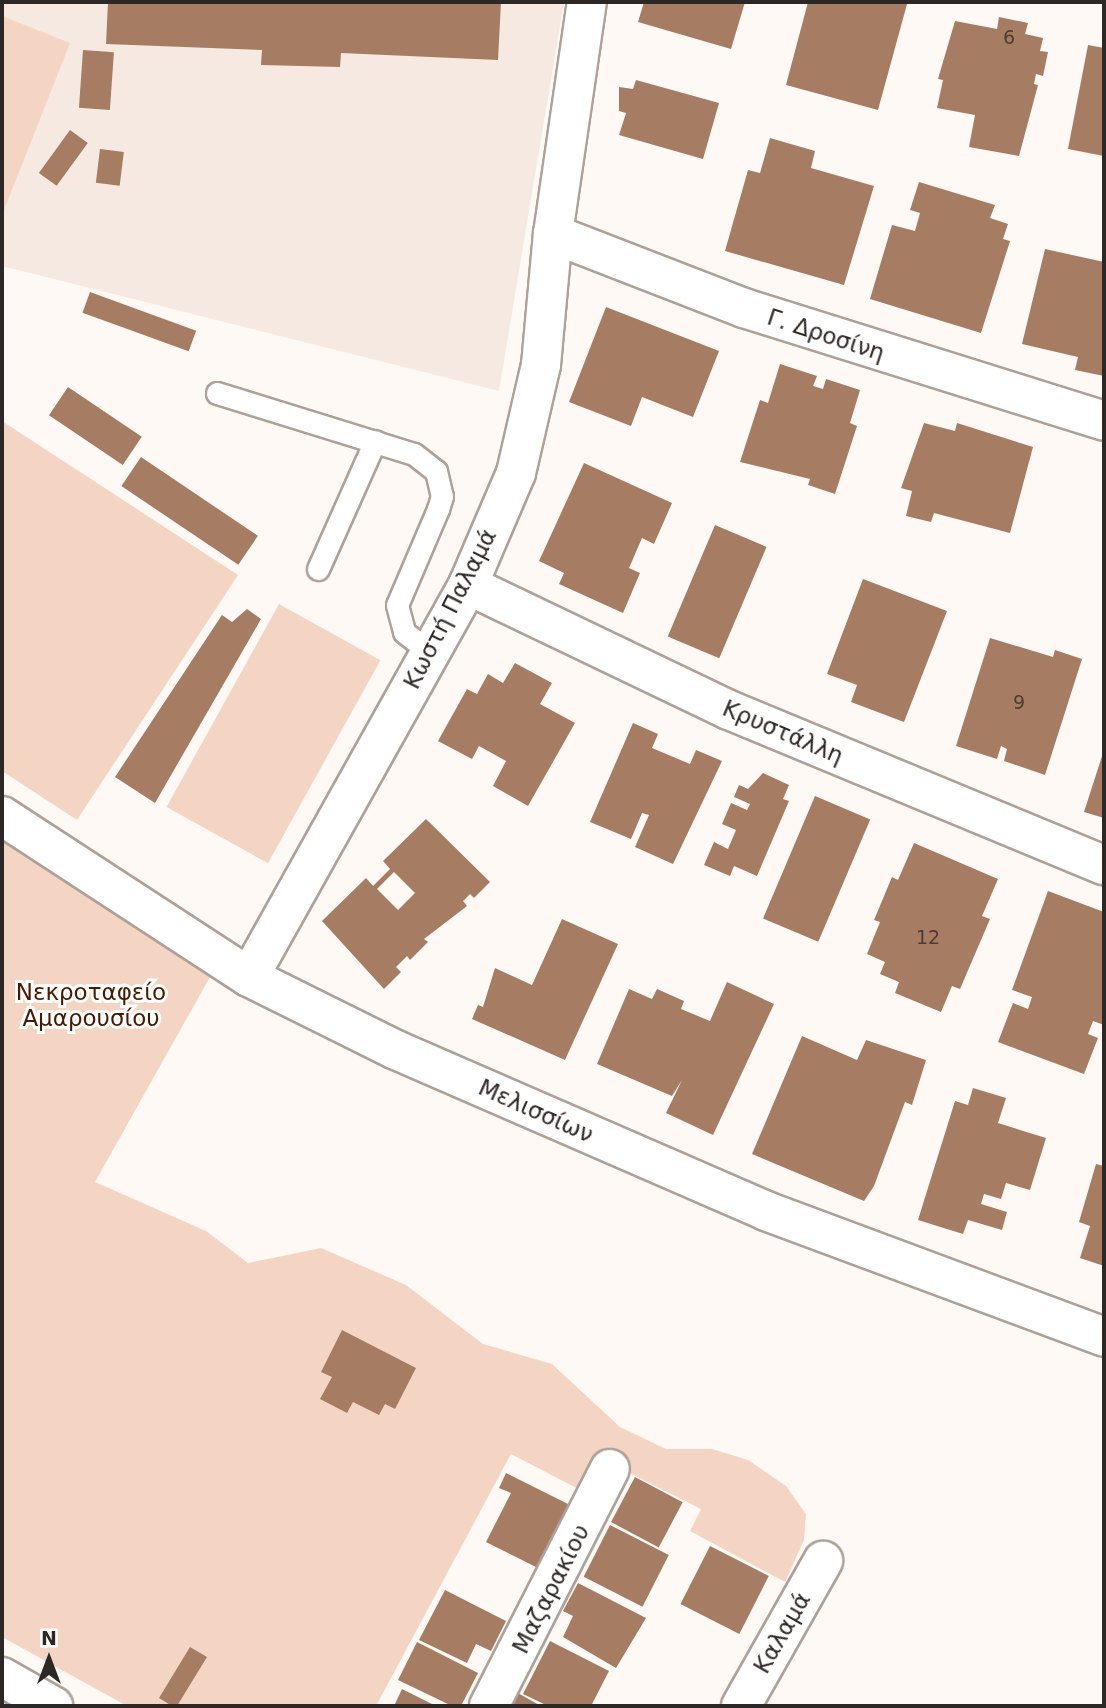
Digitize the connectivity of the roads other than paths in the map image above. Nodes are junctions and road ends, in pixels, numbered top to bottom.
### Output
1 (587, 2) edge
2 (553, 234) junction
3 (218, 393) dead end
4 (1104, 421) edge
5 (375, 441) junction
6 (318, 569) dead end
7 (468, 585) junction
8 (430, 652) junction
9 (2, 816) edge
10 (1104, 865) edge
11 (249, 977) junction
12 (1104, 1337) edge
13 (610, 1469) dead end
14 (823, 1561) dead end
15 (2, 1677) edge
16 (53, 1706) edge
17 (489, 1706) edge
18 (741, 1706) edge

1 - 2 street, Κωστή Παλαμά
2 - 4 street, Γ. Δροσίνη
2 - 7 street, Κωστή Παλαμά
3 - 5 lane
5 - 6 lane
5 - 8 lane
7 - 8 street, Κωστή Παλαμά
7 - 10 street, Κρυστάλλη
8 - 11 street, Κωστή Παλαμά
9 - 11 street, Μελισσίων
11 - 12 street, Μελισσίων
13 - 17 street, Μαζαρακίου
14 - 18 street, Καλαμά
15 - 16 street

